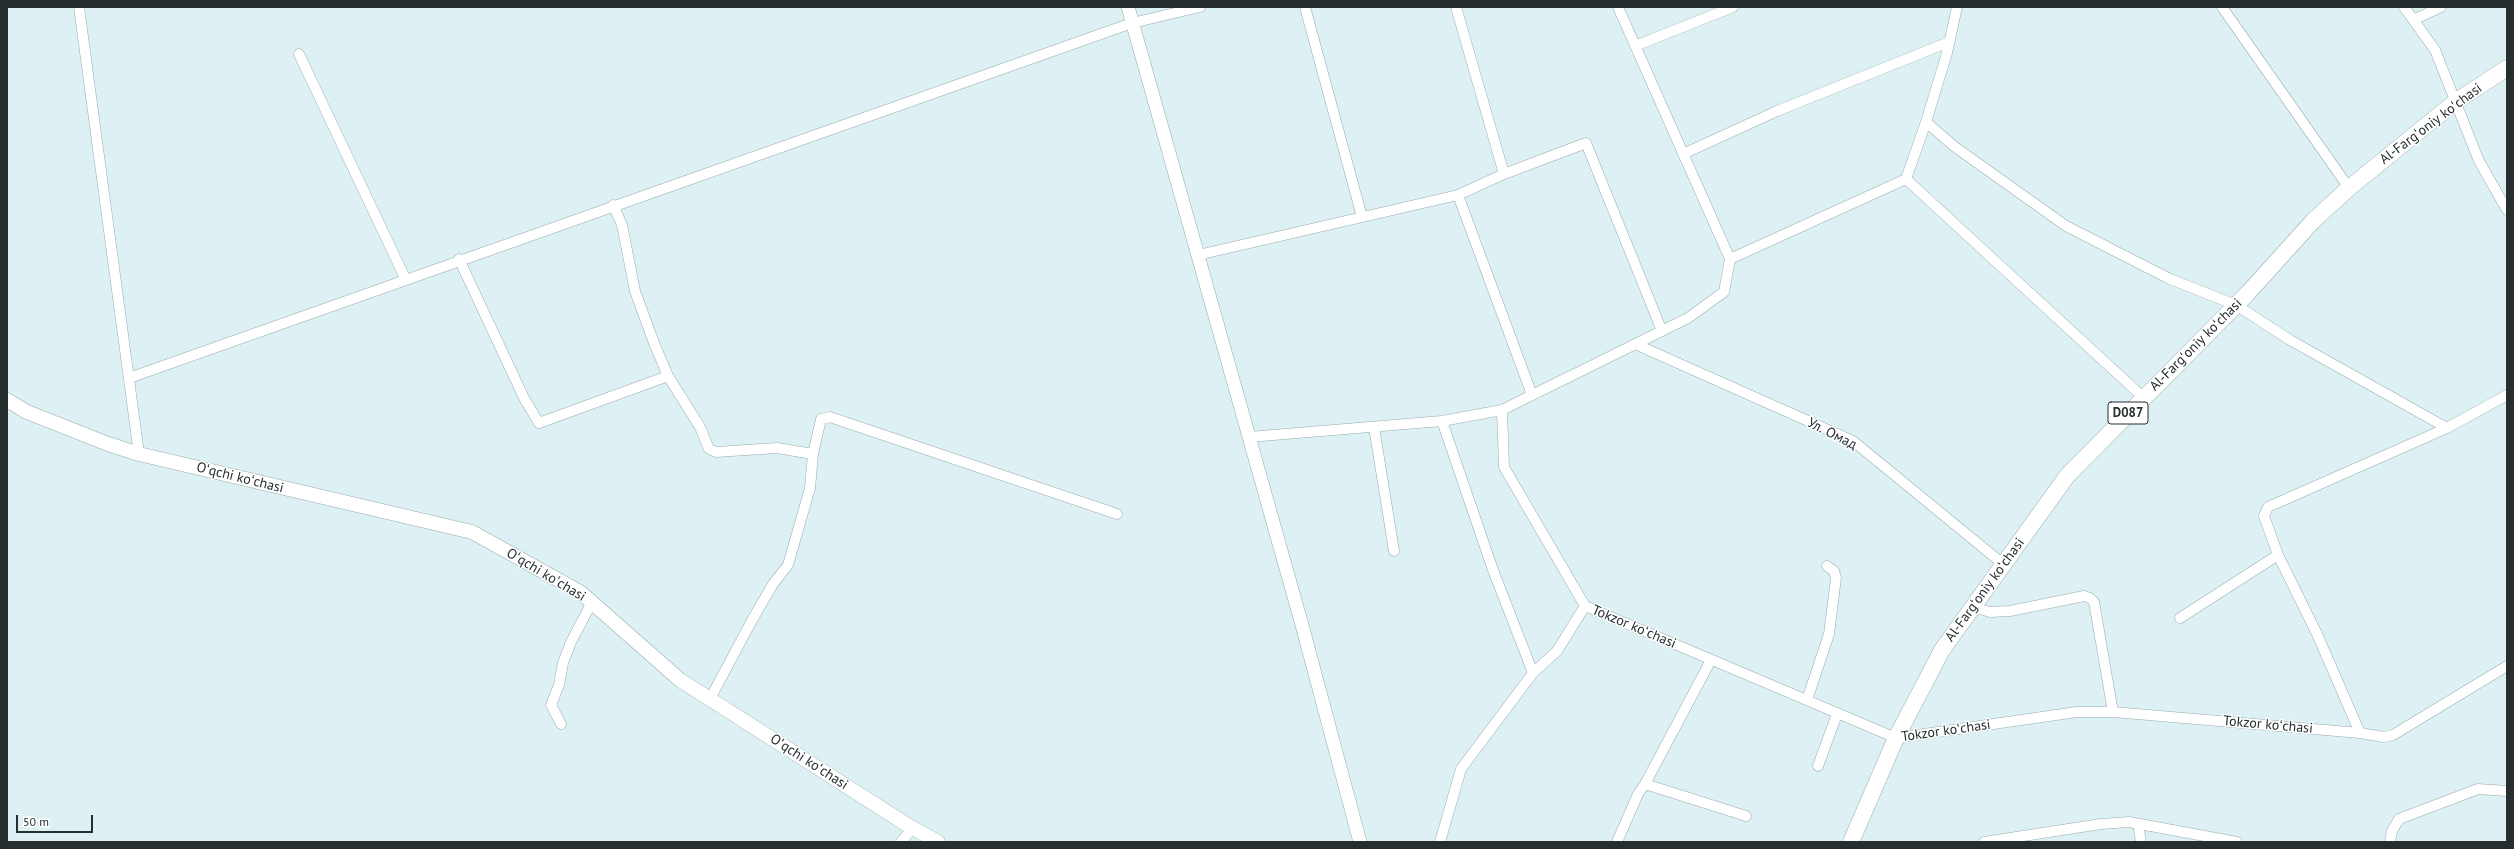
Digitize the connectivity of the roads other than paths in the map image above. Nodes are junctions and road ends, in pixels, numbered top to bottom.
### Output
1 (79, 7) edge
2 (1128, 7) edge
3 (1200, 7) edge
4 (1305, 7) edge
5 (1456, 7) edge
6 (1618, 7) edge
7 (1733, 7) edge
8 (1957, 7) edge
9 (2222, 7) edge
10 (2404, 7) edge
11 (2441, 7) edge
12 (2413, 20) junction
13 (1132, 23) junction
14 (1949, 42) junction
15 (1635, 46) junction
16 (299, 54) dead end
17 (2507, 68) edge
18 (2455, 102) junction
19 (1926, 122) junction
20 (1683, 154) junction
21 (1504, 174) junction
22 (1906, 179) junction
23 (2349, 188) junction
24 (1458, 195) junction
25 (613, 205) junction
26 (2507, 210) edge
27 (1362, 217) junction
28 (1198, 255) junction
29 (1730, 259) junction
30 (459, 260) junction
31 (405, 278) junction
32 (2236, 304) junction
33 (1662, 331) junction
34 (1635, 344) junction
35 (668, 376) junction
36 (128, 378) junction
37 (1532, 395) junction
38 (2507, 395) edge
39 (2144, 398) junction
40 (7, 400) edge
41 (1502, 410) junction
42 (1442, 421) junction
43 (1374, 427) junction
44 (2447, 428) junction
45 (1249, 437) junction
46 (139, 454) junction
47 (813, 454) junction
48 (1117, 514) dead end
49 (1394, 550) dead end
50 (2278, 555) junction
51 (2003, 564) junction
52 (1827, 566) dead end
53 (592, 602) junction
54 (1585, 606) junction
55 (1973, 607) junction
56 (2180, 618) dead end
57 (1711, 660) junction
58 (2507, 666) edge
59 (1533, 673) junction
60 (710, 699) junction
61 (1807, 700) junction
62 (2113, 712) junction
63 (1838, 714) junction
64 (561, 724) dead end
65 (2360, 733) junction
66 (1896, 738) junction
67 (1818, 766) dead end
68 (1645, 784) junction
69 (2507, 791) edge
70 (1746, 816) dead end
71 (2138, 824) junction
72 (913, 828) junction
73 (901, 842) edge
74 (938, 842) edge
75 (1360, 842) edge
76 (1440, 842) edge
77 (1617, 842) edge
78 (1851, 842) edge
79 (1984, 842) edge
80 (2141, 842) edge
81 (2237, 842) edge
82 (2390, 842) edge

1 - 36 street
2 - 13 street
3 - 13 street
4 - 27 street
5 - 21 street
6 - 15 street
7 - 15 street
8 - 14 street
9 - 23 street
10 - 12 street
11 - 12 street
12 - 18 street
13 - 25 street
13 - 28 street
14 - 19 street
14 - 20 street
15 - 20 street
16 - 31 street
17 - 18 main road, Al-Fargʻoniy koʻchasi / D087
18 - 23 main road, Al-Fargʻoniy koʻchasi / D087
18 - 26 street
19 - 22 street
19 - 32 street
20 - 29 street
21 - 24 street
21 - 33 street
22 - 29 street
22 - 39 street
23 - 32 main road, Al-Fargʻoniy koʻchasi / D087
24 - 27 street
24 - 37 street
25 - 30 street
25 - 35 street
27 - 28 street
28 - 45 street
29 - 33 street
30 - 31 street
30 - 35 street
31 - 36 street
32 - 39 main road, Al-Fargʻoniy koʻchasi / D087
32 - 44 street
33 - 34 street
34 - 37 street
34 - 51 street, Ул. Омад
35 - 47 street
36 - 46 street
37 - 41 street
38 - 44 street
39 - 51 main road, Al-Fargʻoniy koʻchasi / D087
40 - 46 main road, Oʻqchi koʻchasi
41 - 42 street
41 - 54 street, Tokzor koʻchasi
42 - 43 street
42 - 59 street
43 - 45 street
43 - 49 street
44 - 50 street
45 - 75 street
46 - 53 main road, Oʻqchi koʻchasi
47 - 48 street
47 - 60 street
50 - 56 street
50 - 65 street
51 - 55 main road, Al-Fargʻoniy koʻchasi / D087
52 - 61 street
53 - 60 main road, Oʻqchi koʻchasi
53 - 64 street
54 - 57 street, Tokzor koʻchasi
54 - 59 street
55 - 62 street
55 - 66 main road, Al-Fargʻoniy koʻchasi / D087
57 - 61 street, Tokzor koʻchasi
57 - 68 street
58 - 65 street, Tokzor koʻchasi
59 - 76 street
60 - 72 main road, Oʻqchi koʻchasi
61 - 63 street, Tokzor koʻchasi
62 - 65 street, Tokzor koʻchasi
62 - 66 street, Tokzor koʻchasi
63 - 66 street, Tokzor koʻchasi
63 - 67 street
66 - 78 main road, Al-Fargʻoniy koʻchasi / D087
68 - 70 street
68 - 77 street
69 - 82 street
71 - 79 street
71 - 80 street
71 - 81 street
72 - 73 street
72 - 74 main road, Oʻqchi koʻchasi

